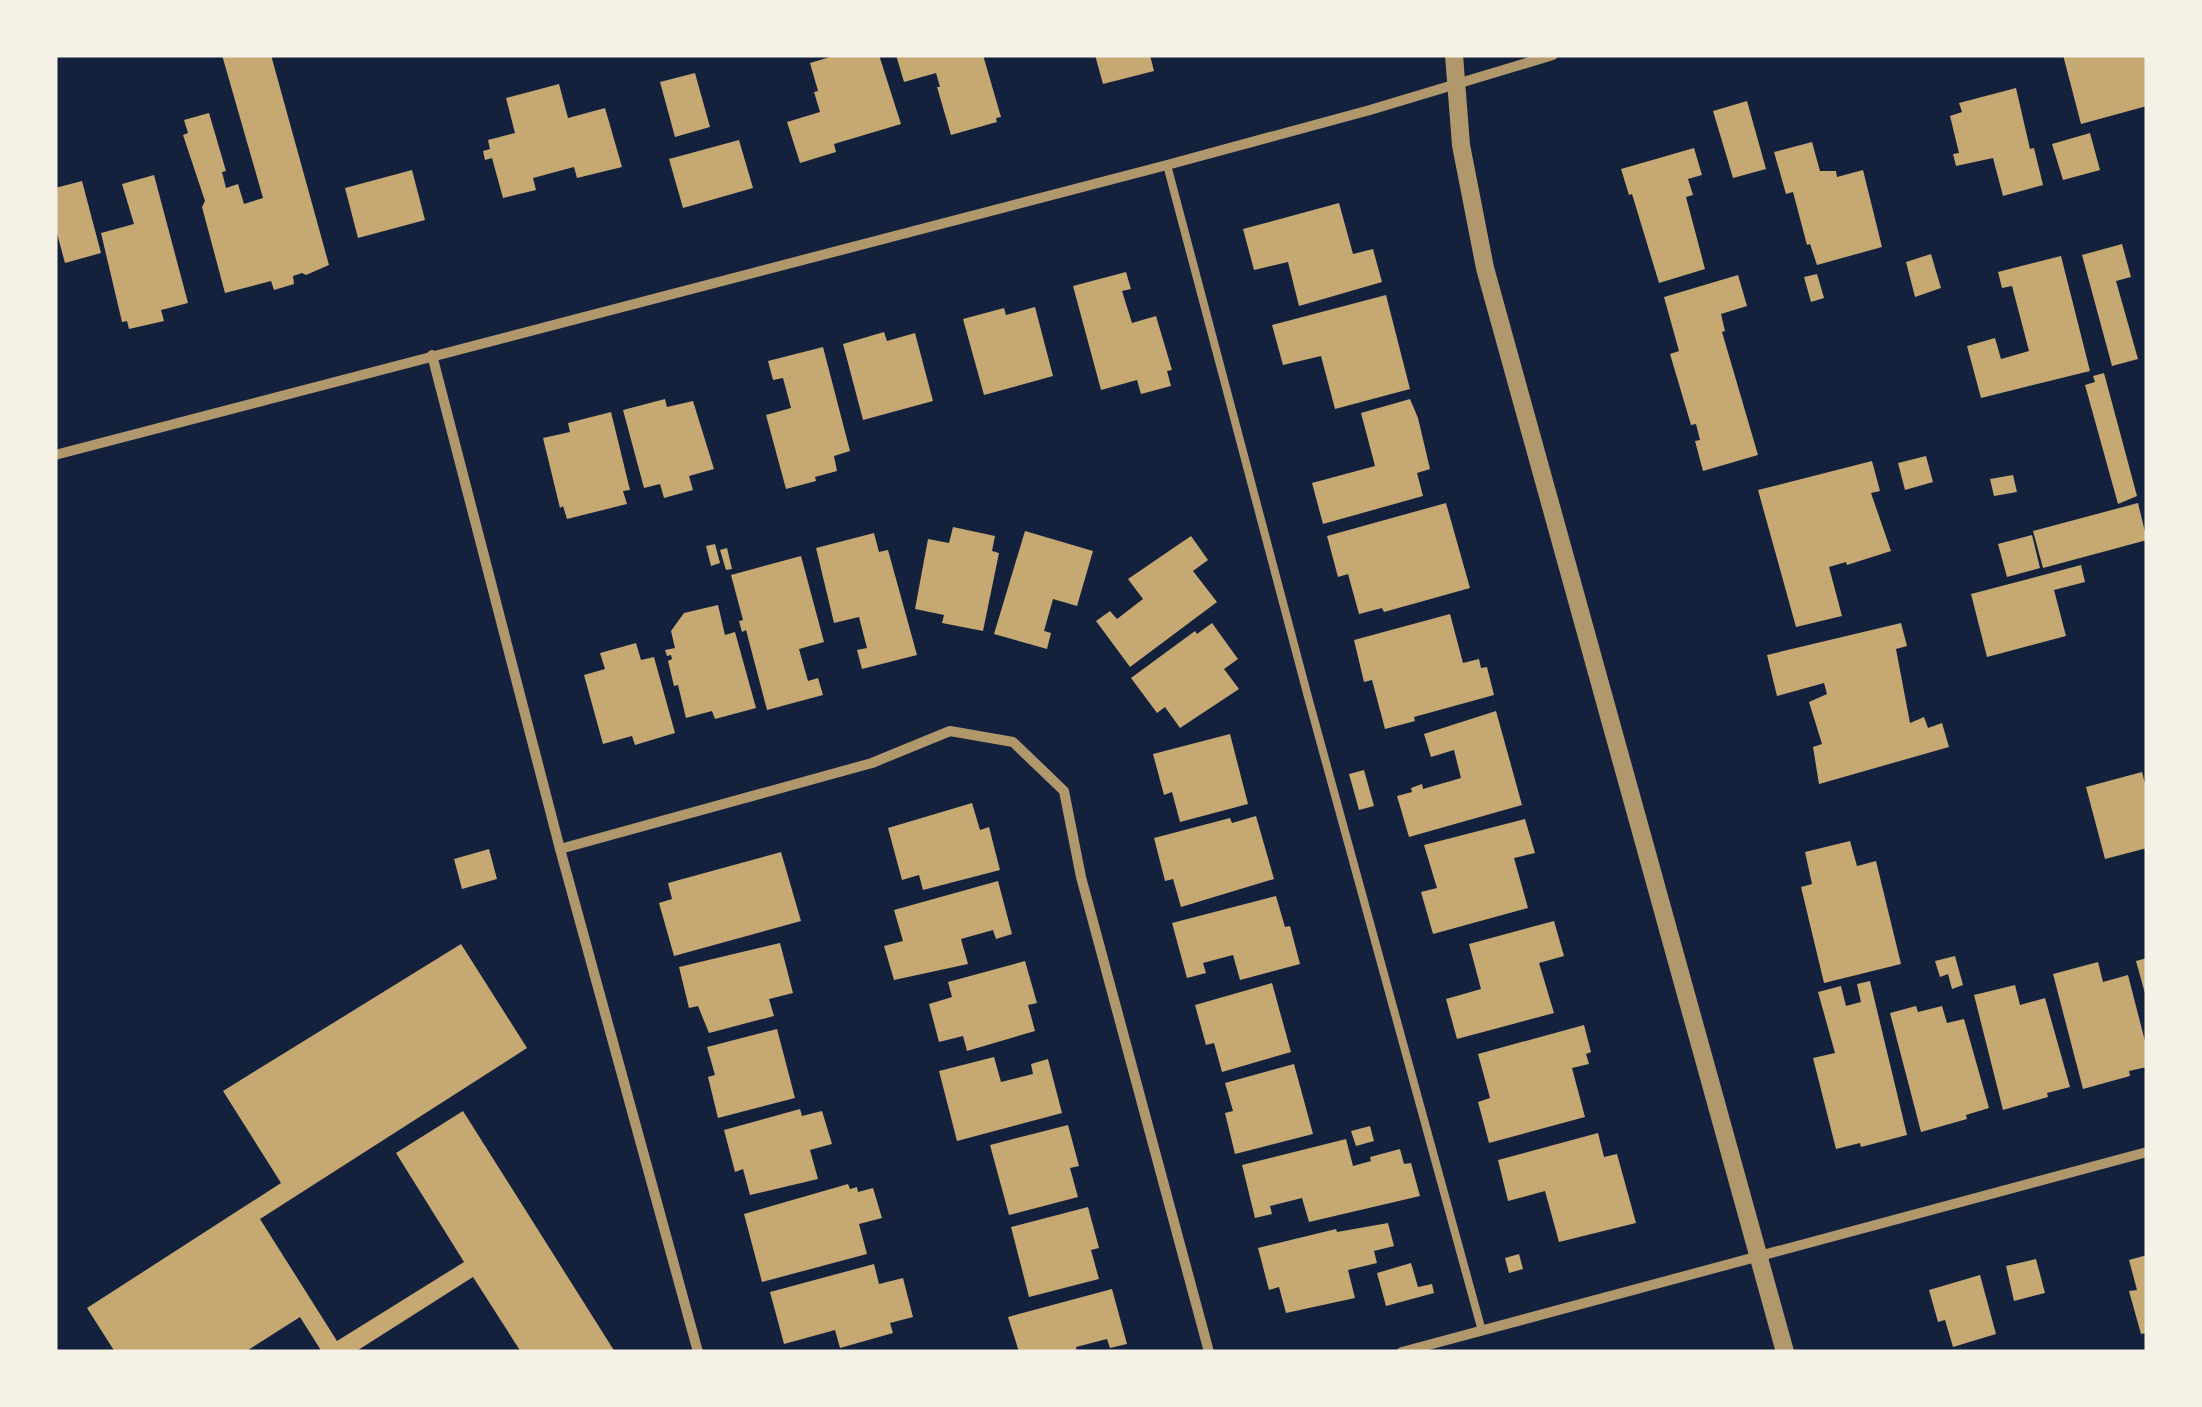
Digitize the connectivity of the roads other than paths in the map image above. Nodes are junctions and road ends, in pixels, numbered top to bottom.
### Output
1 (1454, 55) edge
2 (1553, 55) edge
3 (1456, 84) junction
4 (1167, 166) junction
5 (432, 355) junction
6 (55, 455) edge
7 (560, 849) junction
8 (2147, 1152) edge
9 (1760, 1257) junction
10 (1482, 1332) junction
11 (698, 1352) edge
12 (1208, 1352) edge
13 (1402, 1352) edge
14 (1785, 1352) edge

1 - 3 street
2 - 3 street
3 - 4 street
3 - 9 street
4 - 5 street
4 - 10 lane
5 - 6 street
5 - 7 street
7 - 11 street
7 - 12 street
8 - 9 street
9 - 10 street
9 - 14 street
10 - 13 street

